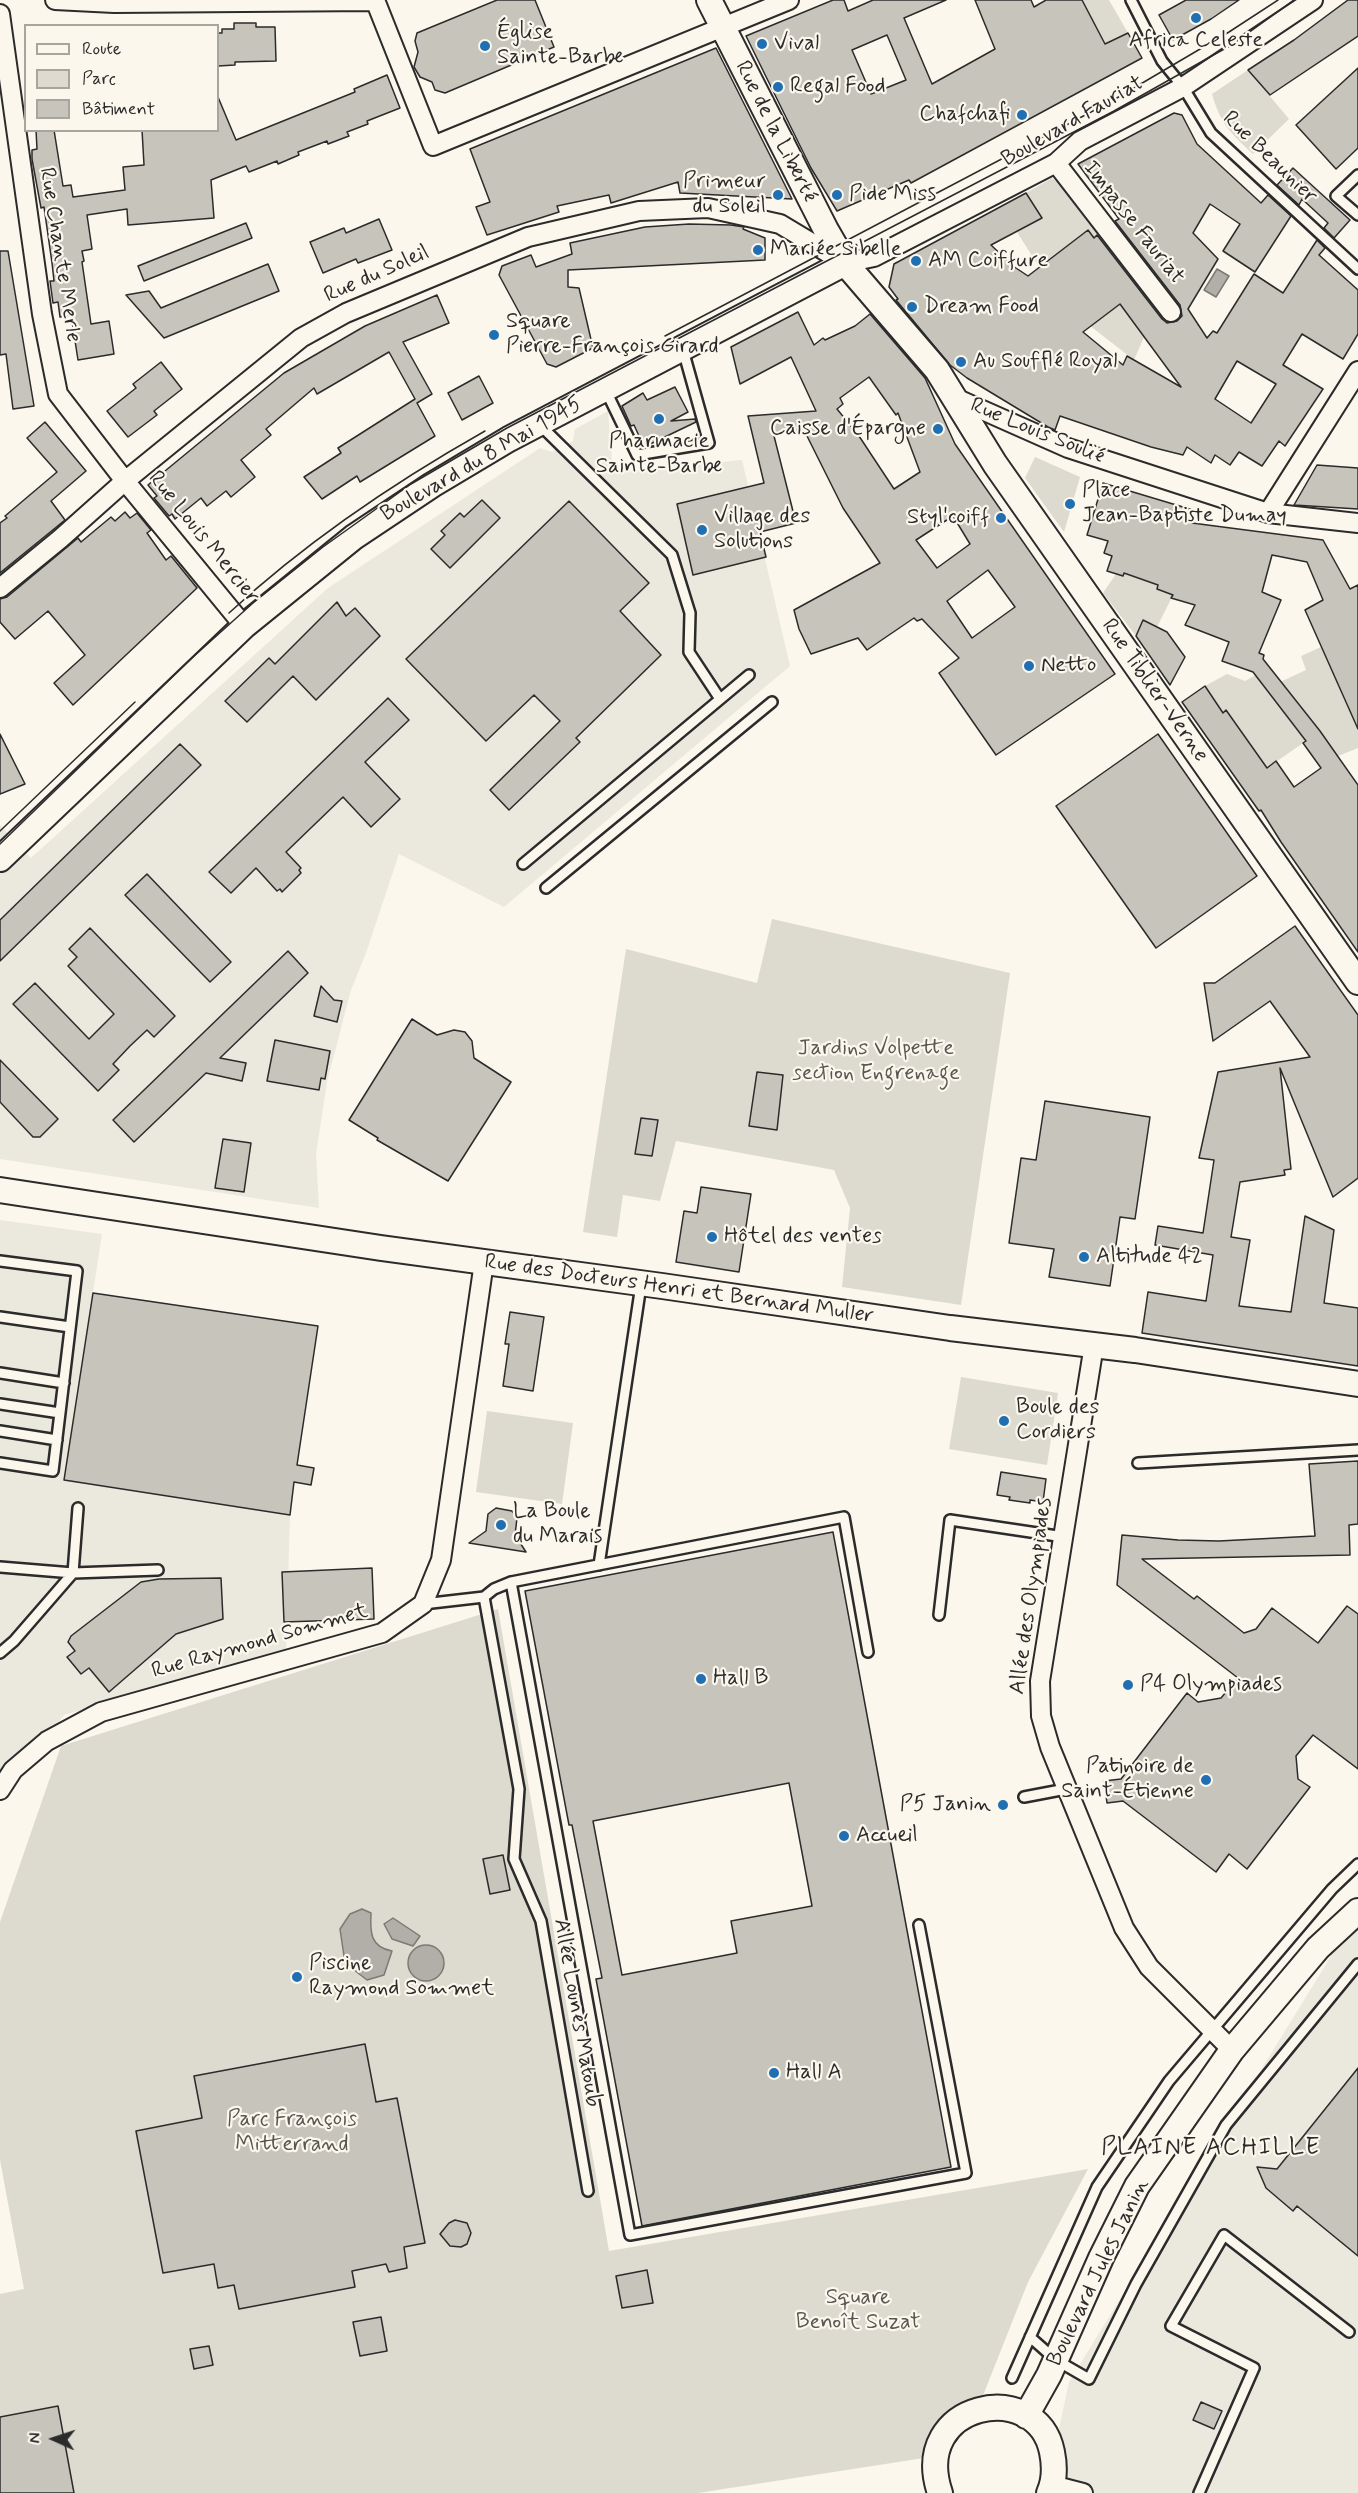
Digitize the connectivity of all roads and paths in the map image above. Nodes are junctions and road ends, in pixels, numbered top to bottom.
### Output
1 (55, 0) edge
2 (61, 0) edge
3 (374, 0) edge
4 (709, 0) edge
5 (789, 0) edge
6 (1131, 0) edge
7 (1313, 0) edge
8 (0, 14) edge
9 (722, 27) junction
10 (1183, 87) junction
11 (1056, 164) junction
12 (1358, 175) edge
13 (1358, 216) edge
14 (845, 263) junction
15 (1358, 269) edge
16 (1171, 312) dead end
17 (683, 349) junction
18 (1358, 371) edge
19 (605, 389) junction
20 (953, 397) junction
21 (538, 424) junction
22 (125, 481) junction
23 (1268, 513) junction
24 (1357, 526) edge
25 (0, 588) edge
26 (244, 626) junction
27 (749, 675) dead end
28 (720, 699) junction
29 (772, 702) dead end
30 (0, 859) edge
31 (523, 864) dead end
32 (546, 888) dead end
33 (1358, 982) edge
34 (0, 1191) edge
35 (0, 1261) edge
36 (484, 1262) junction
37 (641, 1283) junction
38 (0, 1317) edge
39 (70, 1327) junction
40 (1094, 1345) junction
41 (0, 1373) edge
42 (64, 1383) junction
43 (1358, 1384) edge
44 (0, 1404) edge
45 (60, 1413) junction
46 (0, 1431) edge
47 (57, 1440) junction
48 (1358, 1450) edge
49 (0, 1463) edge
50 (1138, 1463) dead end
51 (78, 1508) dead end
52 (1064, 1537) junction
53 (599, 1565) junction
54 (0, 1567) edge
55 (158, 1570) dead end
56 (73, 1573) junction
57 (511, 1582) junction
58 (484, 1598) junction
59 (423, 1604) junction
60 (939, 1615) dead end
61 (868, 1652) dead end
62 (0, 1653) edge
63 (1066, 1789) junction
64 (0, 1790) edge
65 (1024, 1797) dead end
66 (1358, 1864) edge
67 (1358, 1911) edge
68 (919, 1925) dead end
69 (1358, 1964) edge
70 (1212, 2031) junction
71 (1232, 2050) junction
72 (588, 2191) dead end
73 (1348, 2332) dead end
74 (1030, 2337) junction
75 (1056, 2360) junction
76 (1012, 2378) dead end
77 (1026, 2416) junction
78 (1051, 2489) edge
79 (940, 2493) edge
80 (1083, 2493) edge
81 (1199, 2493) edge

1 - 2 street
2 - 3 street
3 - 9 street
4 - 9 main road, Rue de la Liberté
5 - 9 street
6 - 10 lane, Rue Beaunier
7 - 10 street, Boulevard Fauriat
8 - 22 street, Rue Chante Merle
9 - 14 main road, Rue de la Liberté
10 - 11 street, Boulevard Fauriat
10 - 15 lane, Rue Beaunier
11 - 14 street, Boulevard Fauriat
11 - 16 street, Impasse Fauriat
12 - 13 lane
14 - 17 main road, Boulevard du 8 Mai 1945
14 - 20 main road, Rue Louis Soulié
14 - 22 street, Rue du Soleil
17 - 19 main road, Boulevard du 8 Mai 1945
17 - 19 lane
18 - 23 street
19 - 21 main road, Boulevard du 8 Mai 1945
20 - 23 street, Rue Louis Soulié
20 - 33 main road, Rue Tiblier-Verne
21 - 26 main road, Boulevard du 8 Mai 1945
21 - 28 lane
22 - 25 street, Rue du Soleil
22 - 26 street, Rue Louis Mercier
23 - 24 street, Rue Louis Soulié
26 - 30 main road, Boulevard du 8 Mai 1945
27 - 28 lane
28 - 31 lane
29 - 32 lane
34 - 36 main road, Rue des Docteurs Henri et Bernard Muller
35 - 39 lane
36 - 37 main road, Rue des Docteurs Henri et Bernard Muller
36 - 59 street
37 - 40 main road, Rue des Docteurs Henri et Bernard Muller
37 - 53 lane
38 - 39 lane
39 - 42 lane
40 - 43 main road, Rue des Docteurs Henri et Bernard Muller
40 - 52 street, Allée des Olympiades
41 - 42 lane
42 - 45 lane
44 - 45 lane
45 - 47 lane
46 - 47 lane
47 - 49 lane
48 - 50 lane
51 - 56 lane
52 - 60 lane
52 - 63 street, Allée des Olympiades
53 - 57 lane
53 - 61 lane
54 - 56 lane
55 - 56 lane
56 - 62 lane
57 - 58 lane
57 - 68 lane
58 - 59 lane
58 - 72 lane, Allée Lounès Matoub
59 - 64 street, Rue Raymond Sommet
63 - 65 lane
63 - 70 street, Allée des Olympiades
66 - 70 lane
67 - 71 main road, Boulevard Jules Janin
69 - 75 lane
70 - 71 street, Allée des Olympiades
70 - 74 lane
71 - 75 main road, Boulevard Jules Janin
73 - 81 lane
74 - 75 lane
74 - 76 lane
75 - 77 main road, Boulevard Jules Janin
77 - 78 main road
77 - 79 main road
78 - 80 street

